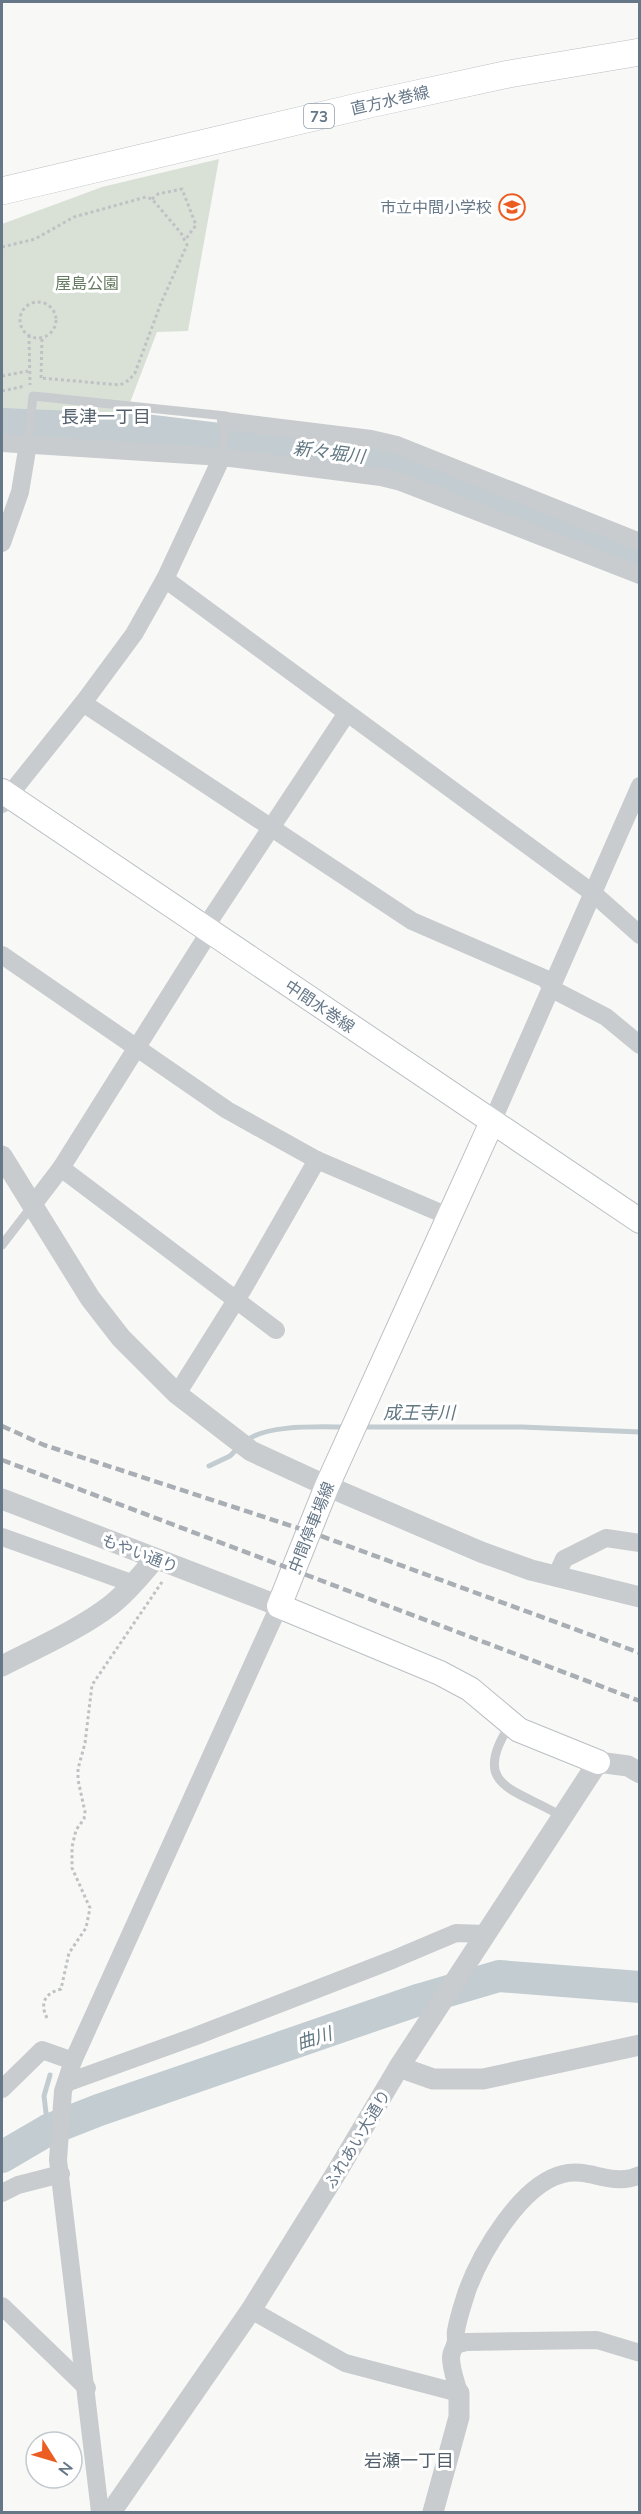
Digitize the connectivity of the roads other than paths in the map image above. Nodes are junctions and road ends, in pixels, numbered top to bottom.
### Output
1 (639, 52) edge
2 (2, 191) edge
3 (226, 421) junction
4 (2, 443) edge
5 (28, 444) junction
6 (222, 457) junction
7 (639, 542) edge
8 (2, 543) edge
9 (639, 575) edge
10 (165, 579) junction
11 (83, 703) junction
12 (347, 713) junction
13 (639, 786) edge
14 (4, 797) edge
15 (270, 828) junction
16 (594, 894) junction
17 (210, 932) junction
18 (639, 934) edge
19 (2, 955) edge
20 (552, 989) junction
21 (639, 1045) edge
22 (135, 1048) junction
23 (492, 1122) junction
24 (2, 1156) edge
25 (317, 1160) junction
26 (61, 1168) junction
27 (32, 1206) junction
28 (450, 1217) junction
29 (639, 1221) edge
30 (2, 1245) edge
31 (235, 1301) junction
32 (276, 1330) dead end
33 (177, 1394) junction
34 (327, 1486) junction
35 (2, 1499) edge
36 (2, 1537) edge
37 (639, 1543) edge
38 (164, 1562) junction
39 (556, 1577) junction
40 (134, 1584) junction
41 (639, 1597) edge
42 (279, 1606) junction
43 (2, 1666) edge
44 (511, 1723) junction
45 (598, 1762) junction
46 (639, 1773) edge
47 (564, 1817) junction
48 (486, 1934) junction
49 (639, 2045) edge
50 (73, 2061) junction
51 (399, 2067) junction
52 (5, 2081) edge
53 (64, 2087) junction
54 (60, 2167) junction
55 (639, 2175) edge
56 (2, 2193) edge
57 (2, 2306) edge
58 (250, 2310) junction
59 (455, 2345) junction
60 (639, 2353) edge
61 (87, 2388) junction
62 (459, 2393) junction
63 (100, 2512) edge
64 (111, 2512) edge
65 (433, 2512) edge

1 - 2 main road, 直方水巻線 / 73
3 - 5 lane
3 - 6 lane
3 - 7 street
4 - 5 street
5 - 6 street
5 - 8 street
6 - 9 street
6 - 10 street
10 - 11 street
10 - 12 street
11 - 14 street
11 - 15 street
12 - 15 street
12 - 16 street
13 - 16 street
14 - 17 main road, 中間水巻線
15 - 17 street
15 - 20 street
16 - 18 street
16 - 20 street
17 - 22 street
17 - 23 main road, 中間水巻線
19 - 22 street
20 - 21 street
20 - 23 street
22 - 25 street
22 - 26 street
23 - 28 main road, 中間停車場線
23 - 29 main road, 中間水巻線
24 - 27 street
25 - 28 street
25 - 31 street
26 - 27 street
26 - 31 street
27 - 30 lane
27 - 33 street
28 - 34 main road, 中間停車場線
31 - 32 street
31 - 33 street
33 - 34 street
34 - 39 street
34 - 42 main road, 中間停車場線
35 - 38 street, もやい通り
36 - 40 street
37 - 39 street
38 - 40 street
38 - 42 street, もやい通り
39 - 41 street
40 - 43 street
42 - 44 main road
42 - 50 street
44 - 45 main road
44 - 47 lane
45 - 46 street
45 - 47 street, ふれあい大通り
47 - 48 street, ふれあい大通り
48 - 51 street, ふれあい大通り
48 - 53 street
49 - 51 street
50 - 52 street
50 - 53 street
51 - 58 street, ふれあい大通り
53 - 54 street
54 - 56 street
54 - 61 street
55 - 59 street
57 - 61 street
58 - 62 street
58 - 64 street, ふれあい大通り
59 - 60 street
59 - 62 street
61 - 63 street
62 - 65 street

